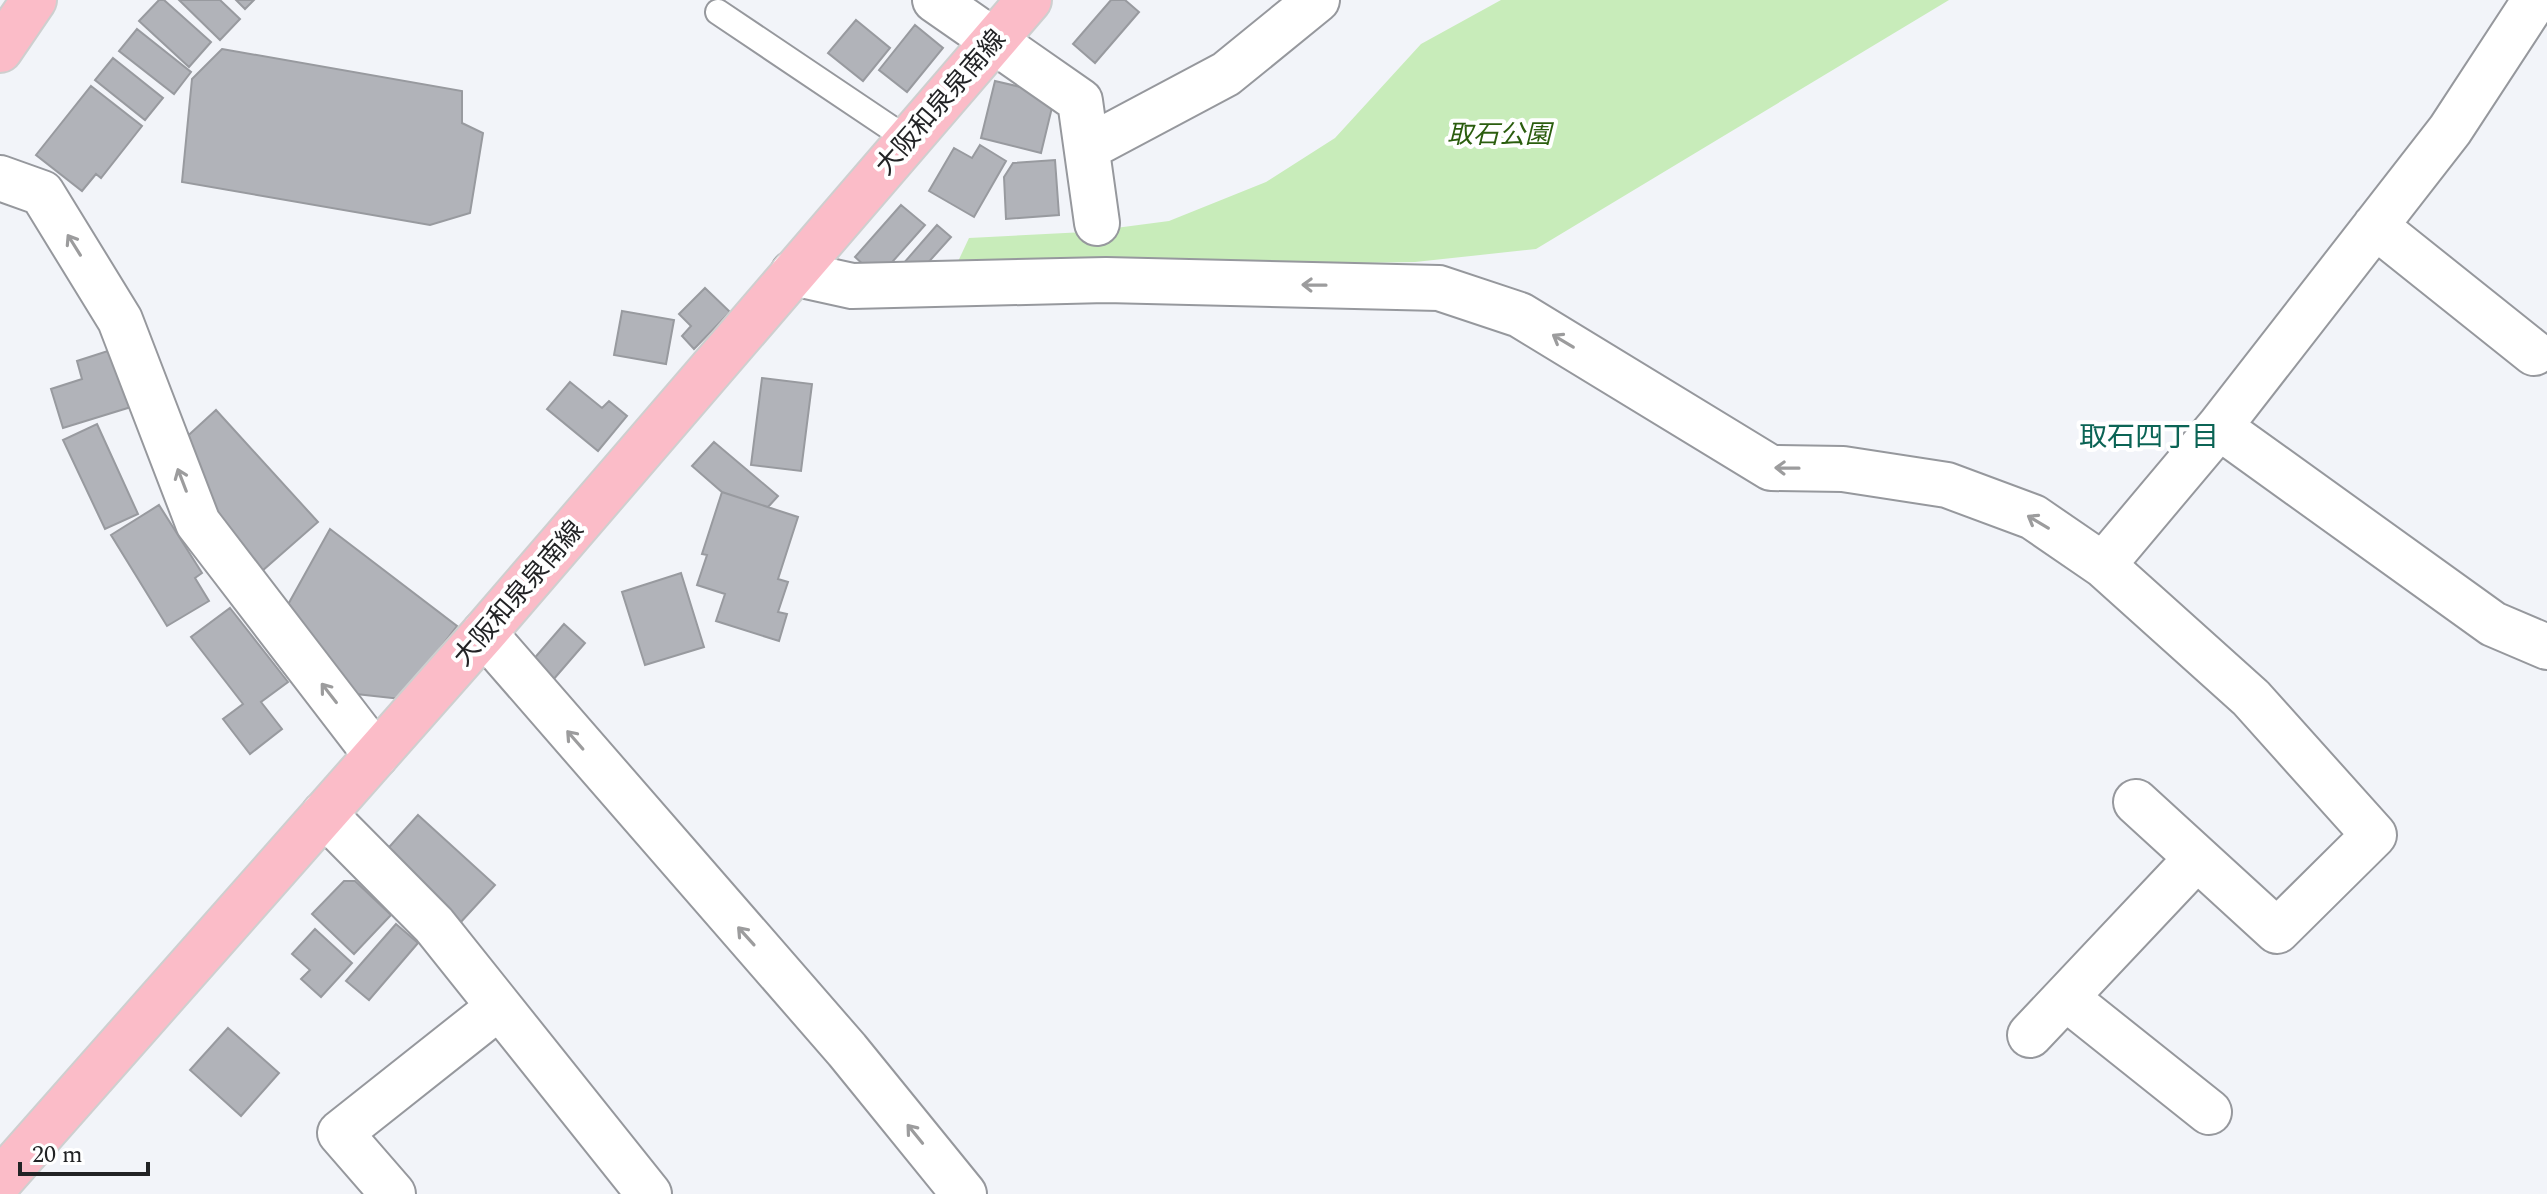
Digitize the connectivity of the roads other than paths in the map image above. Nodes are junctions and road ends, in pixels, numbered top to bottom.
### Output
1 (34, 0) edge
2 (935, 0) edge
3 (1029, 0) edge
4 (1317, 0) edge
5 (2535, 0) edge
6 (718, 12) dead end
7 (995, 39) junction
8 (0, 50) edge
9 (907, 139) junction
10 (1087, 148) junction
11 (0, 178) edge
12 (1097, 223) dead end
13 (2375, 226) junction
14 (793, 273) junction
15 (2534, 353) dead end
16 (2219, 427) junction
17 (2103, 565) junction
18 (484, 633) junction
19 (2547, 647) edge
20 (376, 755) junction
21 (2136, 802) dead end
22 (324, 814) junction
23 (2197, 858) junction
24 (2066, 998) junction
25 (499, 1007) junction
26 (2030, 1035) dead end
27 (2209, 1112) dead end
28 (0, 1181) edge
29 (393, 1194) edge
30 (649, 1194) edge
31 (964, 1194) edge

1 - 8 main road
2 - 7 street
3 - 7 main road, 大阪和泉泉南線
4 - 10 street
5 - 13 street
6 - 9 lane
7 - 9 main road, 大阪和泉泉南線
7 - 10 street
9 - 14 main road, 大阪和泉泉南線
10 - 12 street
20 -> 11 street
13 - 15 street
13 - 16 street
17 -> 14 street
14 - 18 main road, 大阪和泉泉南線
16 - 17 street
16 - 19 street
17 - 23 street
18 - 20 main road, 大阪和泉泉南線
31 -> 18 street
20 - 22 main road, 大阪和泉泉南線
21 - 23 street
22 - 25 street
22 - 28 main road, 大阪和泉泉南線
23 - 24 street
24 - 26 street
24 - 27 street
25 - 29 street
25 - 30 street

